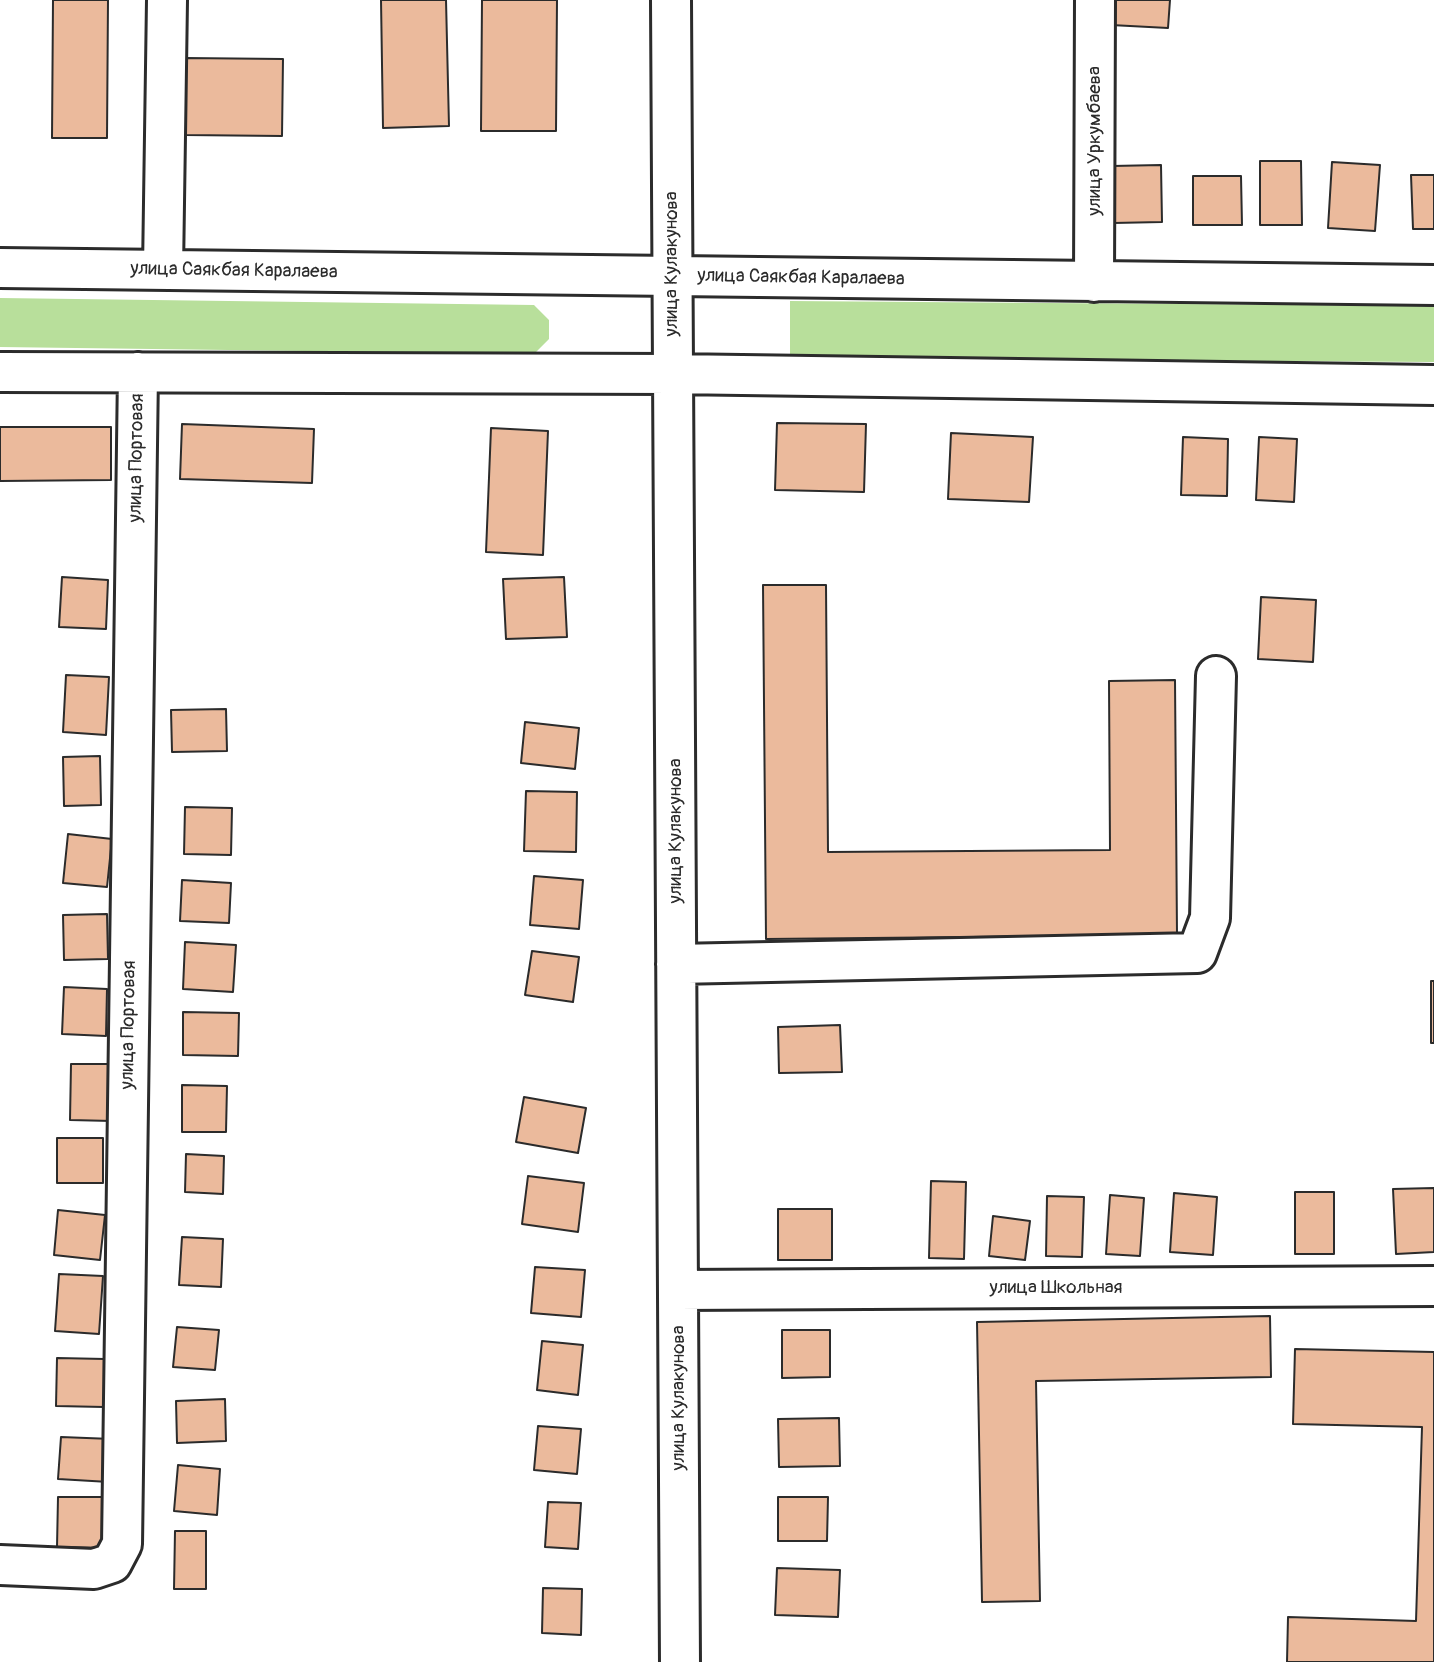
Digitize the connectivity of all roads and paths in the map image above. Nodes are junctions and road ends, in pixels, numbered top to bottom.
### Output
1 (167, 0) edge
2 (671, 0) edge
3 (1095, 0) edge
4 (0, 268) edge
5 (163, 270) junction
6 (672, 276) junction
7 (1094, 282) junction
8 (1434, 285) edge
9 (0, 372) edge
10 (138, 372) junction
11 (673, 374) junction
12 (1434, 385) edge
13 (1216, 676) dead end
14 (676, 964) junction
15 (1434, 1286) edge
16 (678, 1290) junction
17 (0, 1565) edge
18 (680, 1662) edge

1 - 5 street
2 - 6 street, улица Кулакунова
3 - 7 street, улица Уркумбаева
4 - 5 street, улица Саякбая Каралаева
5 - 6 street, улица Саякбая Каралаева
6 - 7 street, улица Саякбая Каралаева
6 - 11 street, улица Кулакунова
7 - 8 street, улица Саякбая Каралаева
9 - 10 street
10 - 11 street
10 - 17 street, улица Портовая
11 - 12 street
11 - 14 street, улица Кулакунова
13 - 14 street
14 - 16 street, улица Кулакунова
15 - 16 street, улица Школьная
16 - 18 street, улица Кулакунова

